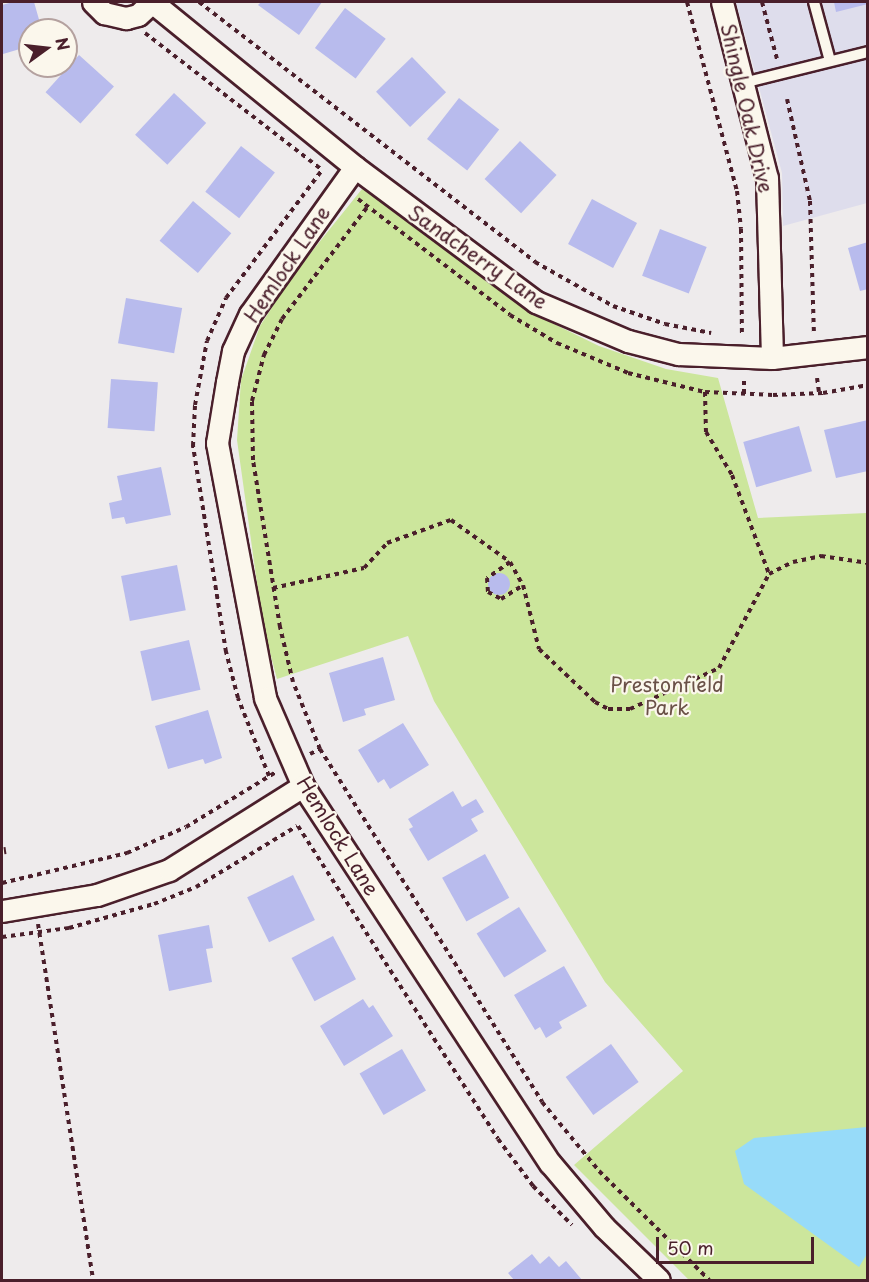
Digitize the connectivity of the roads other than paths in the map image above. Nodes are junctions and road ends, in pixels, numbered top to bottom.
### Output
1 (93, 2) edge
2 (152, 2) edge
3 (722, 2) edge
4 (814, 2) edge
5 (867, 52) edge
6 (830, 61) junction
7 (743, 83) junction
8 (355, 167) junction
9 (867, 348) edge
10 (772, 358) junction
11 (303, 786) junction
12 (2, 911) edge
13 (659, 1281) edge

1 - 2 street, Sandcherry Lane
2 - 8 street, Sandcherry Lane
3 - 7 street, Shingle Oak Drive
4 - 6 lane
5 - 6 lane
6 - 7 lane
7 - 10 street, Shingle Oak Drive
8 - 10 street, Sandcherry Lane
8 - 11 street, Hemlock Lane
9 - 10 street, Sandcherry Lane
11 - 12 street
11 - 13 street, Hemlock Lane

